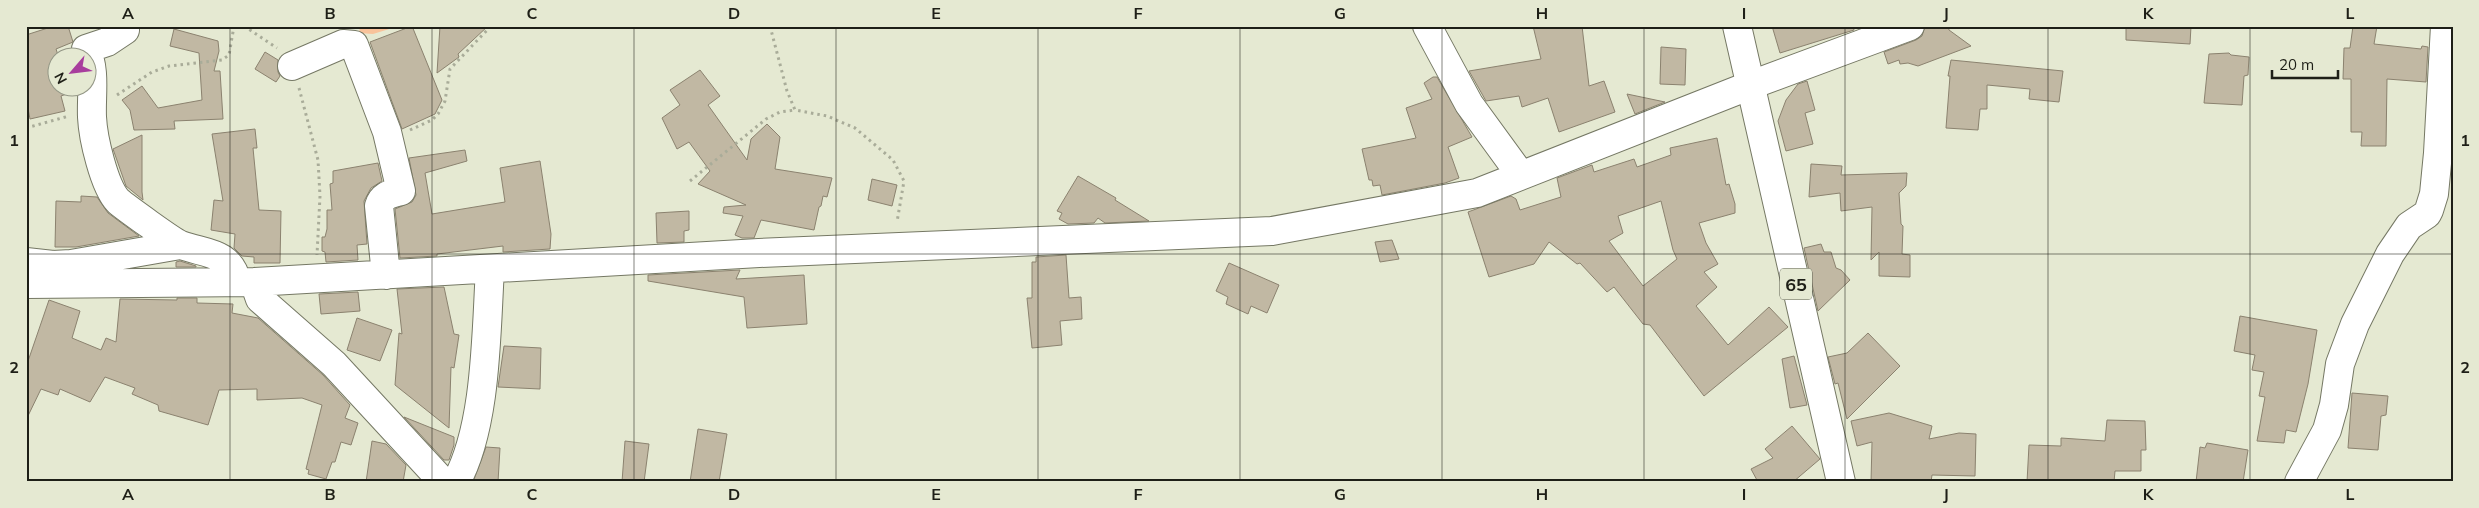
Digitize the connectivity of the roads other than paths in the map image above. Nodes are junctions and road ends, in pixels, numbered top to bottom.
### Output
1 (1427, 26) edge
2 (1737, 26) edge
3 (1910, 26) edge
4 (2445, 26) edge
5 (125, 30) dead end
6 (292, 66) road end
7 (1751, 85) junction
8 (1520, 174) junction
9 (180, 245) junction
10 (26, 262) edge
11 (490, 269) junction
12 (386, 275) junction
13 (245, 282) junction
14 (26, 284) edge
15 (443, 482) edge
16 (456, 482) edge
17 (1841, 482) edge
18 (2299, 482) edge

1 - 8 street
2 - 7 street, 65
3 - 7 street
4 - 18 street
5 - 9 street
6 - 12 street
7 - 8 street
7 - 17 street, 65
8 - 11 street
9 - 10 street
9 - 13 street
11 - 12 street
11 - 16 street
12 - 13 street
13 - 14 street
13 - 15 street

